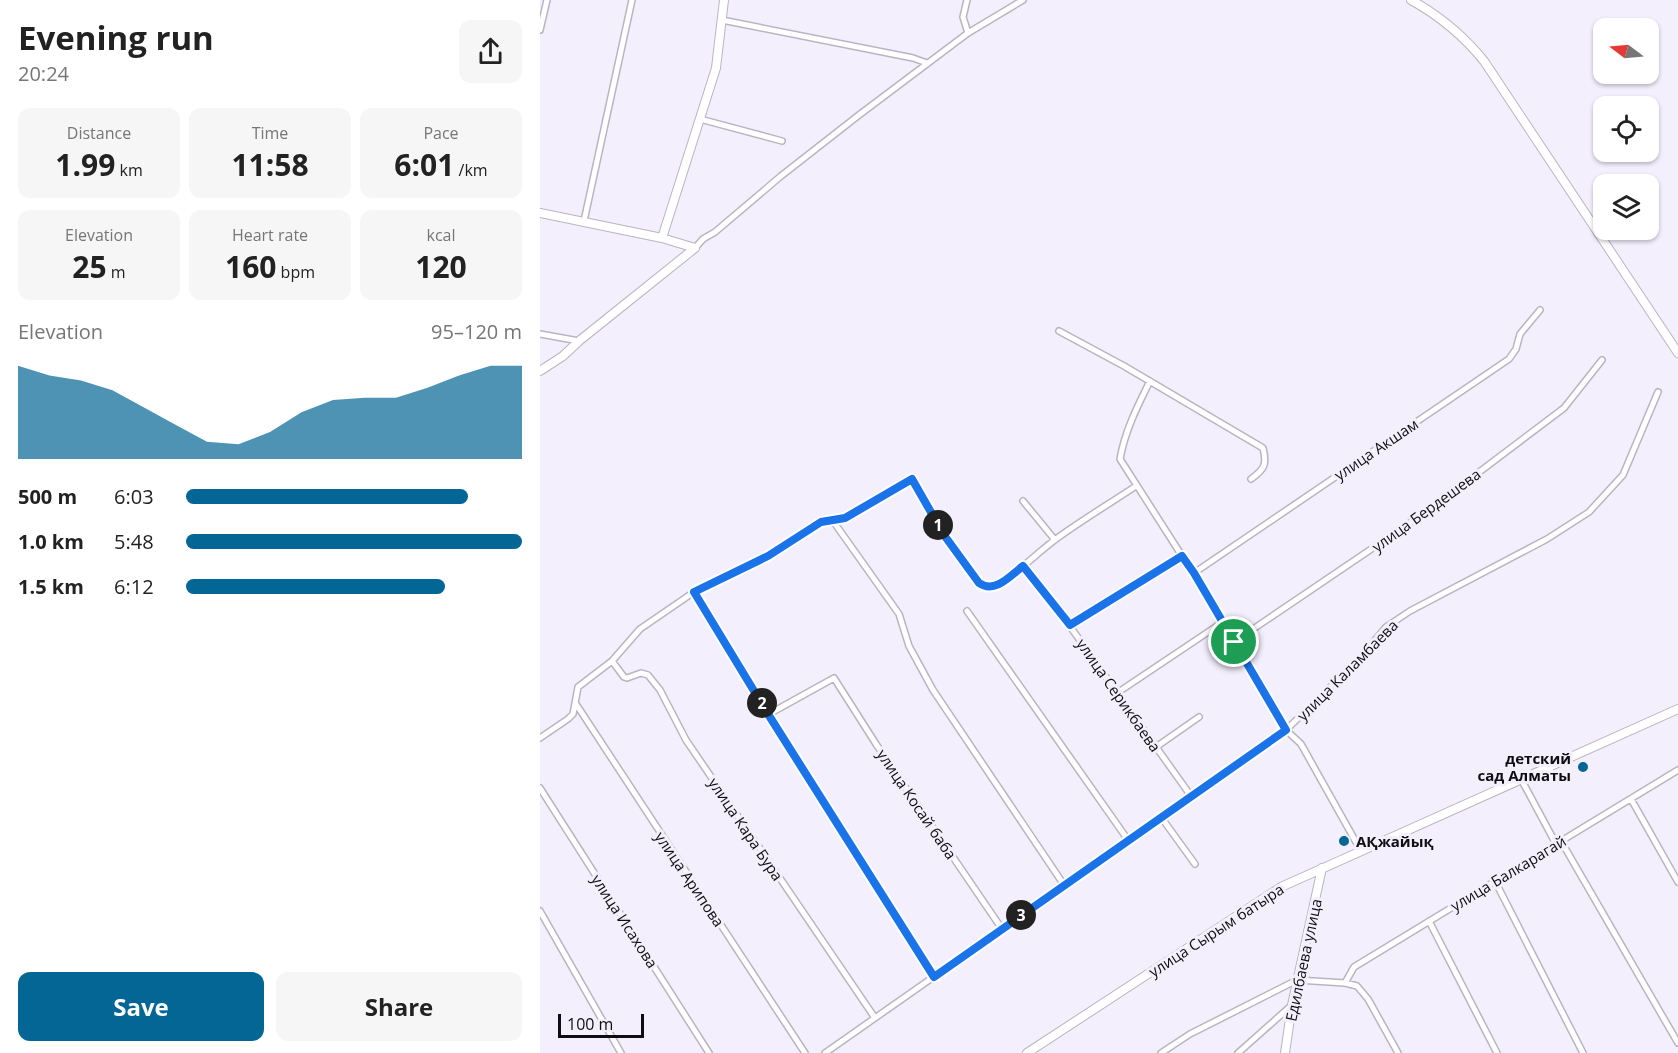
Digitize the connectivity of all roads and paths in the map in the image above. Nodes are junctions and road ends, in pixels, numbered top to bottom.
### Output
1 (547, 0) edge
2 (632, 0) edge
3 (724, 0) edge
4 (967, 0) edge
5 (1023, 0) edge
6 (1411, 0) edge
7 (722, 20) junction
8 (540, 30) edge
9 (968, 33) junction
10 (927, 63) junction
11 (700, 119) junction
12 (782, 141) dead end
13 (540, 213) edge
14 (585, 221) junction
15 (662, 238) junction
16 (695, 248) junction
17 (1540, 310) dead end
18 (1059, 331) dead end
19 (540, 334) edge
20 (579, 341) junction
21 (1678, 353) edge
22 (1602, 360) dead end
23 (540, 371) edge
24 (1150, 381) junction
25 (1658, 392) dead end
26 (1251, 479) dead end
27 (1136, 486) junction
28 (1023, 501) dead end
29 (833, 521) junction
30 (1056, 540) junction
31 (1182, 556) junction
32 (1023, 566) junction
33 (1194, 573) junction
34 (694, 592) junction
35 (966, 611) dead end
36 (1223, 622) junction
37 (1070, 625) junction
38 (1234, 642) junction
39 (612, 661) junction
40 (1117, 693) junction
41 (576, 704) junction
42 (1678, 709) edge
43 (768, 714) junction
44 (1199, 717) dead end
45 (1286, 730) junction
46 (540, 738) edge
47 (1156, 747) junction
48 (1678, 770) edge
49 (1521, 779) junction
50 (540, 788) edge
51 (1191, 796) junction
52 (1631, 799) junction
53 (1161, 818) junction
54 (1128, 840) junction
55 (1559, 842) junction
56 (1361, 851) junction
57 (1195, 864) dead end
58 (1322, 868) junction
59 (1495, 881) junction
60 (1678, 882) edge
61 (1064, 885) junction
62 (540, 911) edge
63 (1429, 921) junction
64 (1002, 929) junction
65 (934, 977) junction
66 (1297, 980) junction
67 (1344, 983) junction
68 (1292, 1005) junction
69 (875, 1018) junction
70 (1678, 1043) edge
71 (621, 1053) edge
72 (709, 1053) edge
73 (805, 1053) edge
74 (825, 1053) edge
75 (1027, 1053) edge
76 (1161, 1053) edge
77 (1238, 1053) edge
78 (1285, 1053) edge
79 (1398, 1053) edge
80 (1497, 1053) edge
81 (1583, 1053) edge

1 - 8 street
2 - 14 street
3 - 7 street
4 - 9 street
5 - 9 street
6 - 21 street
7 - 10 street
7 - 11 street
9 - 10 street
10 - 16 street
11 - 12 street
11 - 15 street
13 - 14 street
14 - 15 street
15 - 16 street
16 - 20 street
17 - 33 street, улица Акшам
18 - 24 street
19 - 20 street
20 - 23 street
22 - 38 street, улица Бердешева
24 - 26 street
24 - 27 street
25 - 45 street, улица Каламбаева
27 - 30 street
27 - 31 street
28 - 30 street
29 - 32 street
29 - 34 street
29 - 61 street
30 - 32 street
31 - 33 street
31 - 37 street
32 - 37 street, улица Серикбаева
33 - 36 street
34 - 39 street
34 - 43 street
35 - 54 street
36 - 38 street
36 - 40 street
37 - 40 street, улица Серикбаева
38 - 45 street
39 - 41 street
39 - 69 street, улица Кара Бура
40 - 47 street, улица Серикбаева
41 - 46 street
41 - 73 street, улица Арипова
42 - 49 street, улица Сырым батыра
43 - 64 street, улица Косай баба
43 - 65 street
44 - 47 street
45 - 51 street, улица Каламбаева
45 - 56 street
47 - 51 street, улица Серикбаева
48 - 52 street, улица Балкарагай
49 - 55 street
49 - 56 street, улица Сырым батыра
50 - 72 street, улица Исахова
51 - 53 street, улица Каламбаева
52 - 55 street, улица Балкарагай
52 - 60 street
53 - 54 street, улица Каламбаева
53 - 57 street
54 - 61 street, улица Каламбаева
55 - 59 street, улица Балкарагай
55 - 70 street
56 - 58 street, улица Сырым батыра
58 - 66 street, Едилбаева улица
58 - 75 street, улица Сырым батыра
59 - 63 street, улица Балкарагай
59 - 81 street
61 - 64 street, улица Каламбаева
62 - 71 street
63 - 67 street, улица Балкарагай
63 - 80 street
64 - 65 street, улица Каламбаева
65 - 69 street, улица Каламбаева
66 - 67 street
66 - 68 street, Едилбаева улица
66 - 76 street
67 - 79 street
68 - 77 street
68 - 78 street, Едилбаева улица
69 - 74 street, улица Каламбаева

